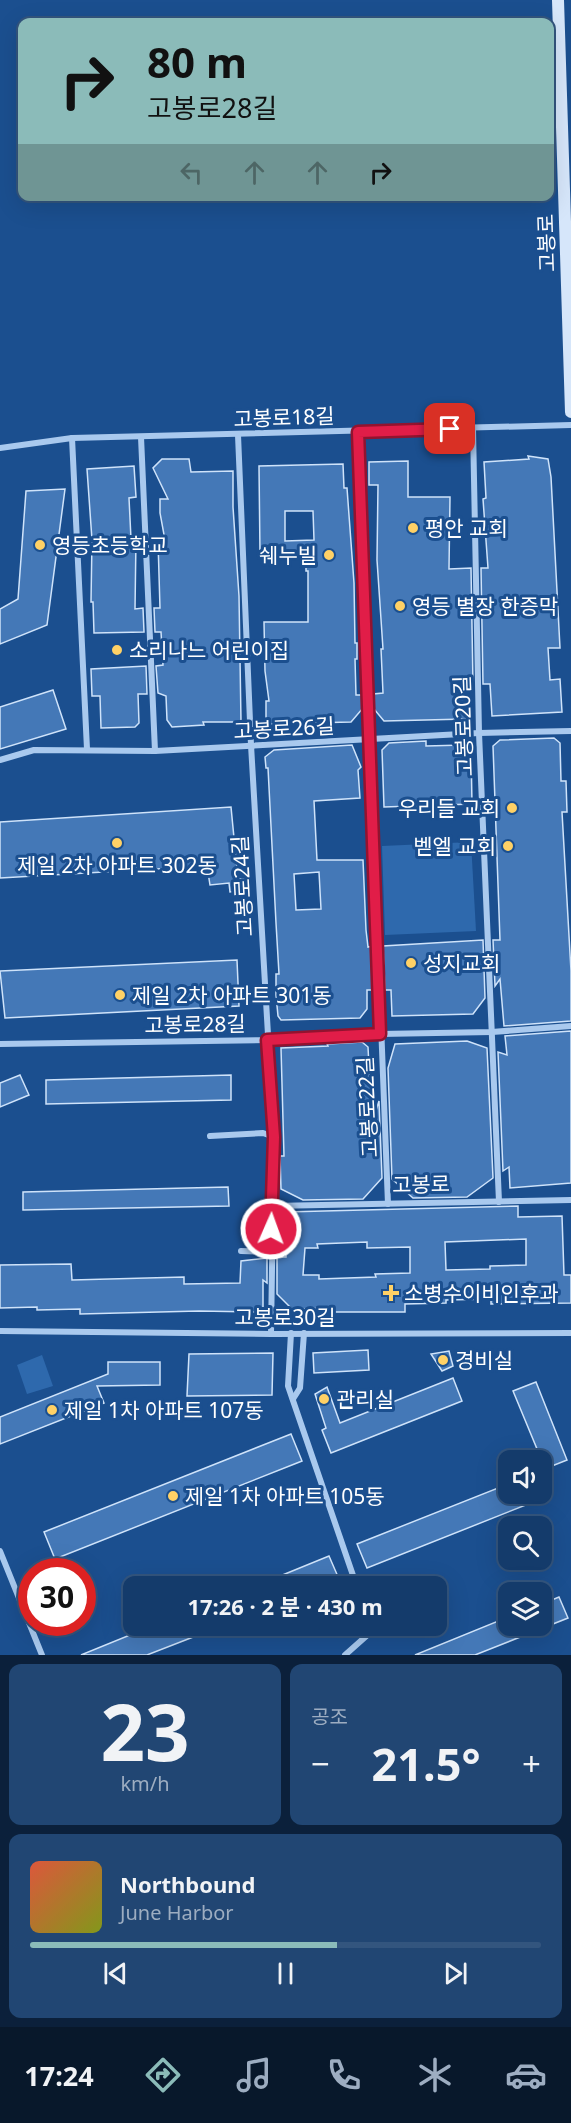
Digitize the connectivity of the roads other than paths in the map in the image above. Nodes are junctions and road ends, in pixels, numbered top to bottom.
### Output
1 (558, 0) edge
2 (571, 412) edge
3 (571, 425) edge
4 (473, 428) junction
5 (358, 432) junction
6 (238, 435) junction
7 (141, 437) junction
8 (72, 438) junction
9 (0, 448) edge
10 (571, 731) edge
11 (479, 733) junction
12 (369, 740) junction
13 (251, 745) junction
14 (87, 749) junction
15 (155, 751) junction
16 (0, 760) edge
17 (571, 1026) edge
18 (492, 1032) junction
19 (380, 1034) junction
20 (267, 1040) junction
21 (0, 1044) edge
22 (210, 1136) dead end
23 (274, 1137) junction
24 (571, 1200) edge
25 (499, 1202) junction
26 (388, 1204) junction
27 (272, 1206) junction
28 (241, 1251) dead end
29 (270, 1252) junction
30 (0, 1331) edge
31 (291, 1333) junction
32 (304, 1333) junction
33 (571, 1333) edge
34 (270, 1334) junction
35 (293, 1399) junction
36 (0, 1551) edge
37 (353, 1576) edge
38 (366, 1636) edge
39 (42, 1655) edge
40 (345, 1655) edge

1 - 2 street, 고봉로
3 - 4 street, 고봉로18길
4 - 5 street, 고봉로18길
4 - 11 street, 고봉로20길
5 - 6 street, 고봉로18길
5 - 12 street, 고봉로22길
6 - 7 street, 고봉로18길
6 - 13 street, 고봉로24길
7 - 8 street, 고봉로18길
7 - 15 street
8 - 9 street, 고봉로18길
8 - 14 street
10 - 11 street, 고봉로26길
11 - 12 street, 고봉로26길
11 - 18 street, 고봉로20길
12 - 13 street, 고봉로26길
12 - 19 street, 고봉로22길
13 - 15 street, 고봉로26길
13 - 20 street, 고봉로24길
14 - 15 street, 고봉로26길
14 - 16 street, 고봉로26길
17 - 18 street, 고봉로28길
18 - 19 street, 고봉로28길
18 - 25 street, 고봉로20길
19 - 20 street, 고봉로28길
19 - 26 street, 고봉로22길
20 - 21 street, 고봉로28길
20 - 23 street, 고봉로24길
22 - 23 street
23 - 27 street, 고봉로24길
24 - 25 street, 고봉로
25 - 26 street, 고봉로
26 - 27 street, 고봉로
27 - 29 street, 고봉로24길
28 - 29 street
29 - 34 street, 고봉로24길
30 - 34 street, 고봉로30길
31 - 32 street, 고봉로30길
31 - 34 street, 고봉로30길
31 - 35 street
32 - 33 street, 고봉로30길
32 - 35 street
35 - 37 street
36 - 39 street
38 - 40 street

